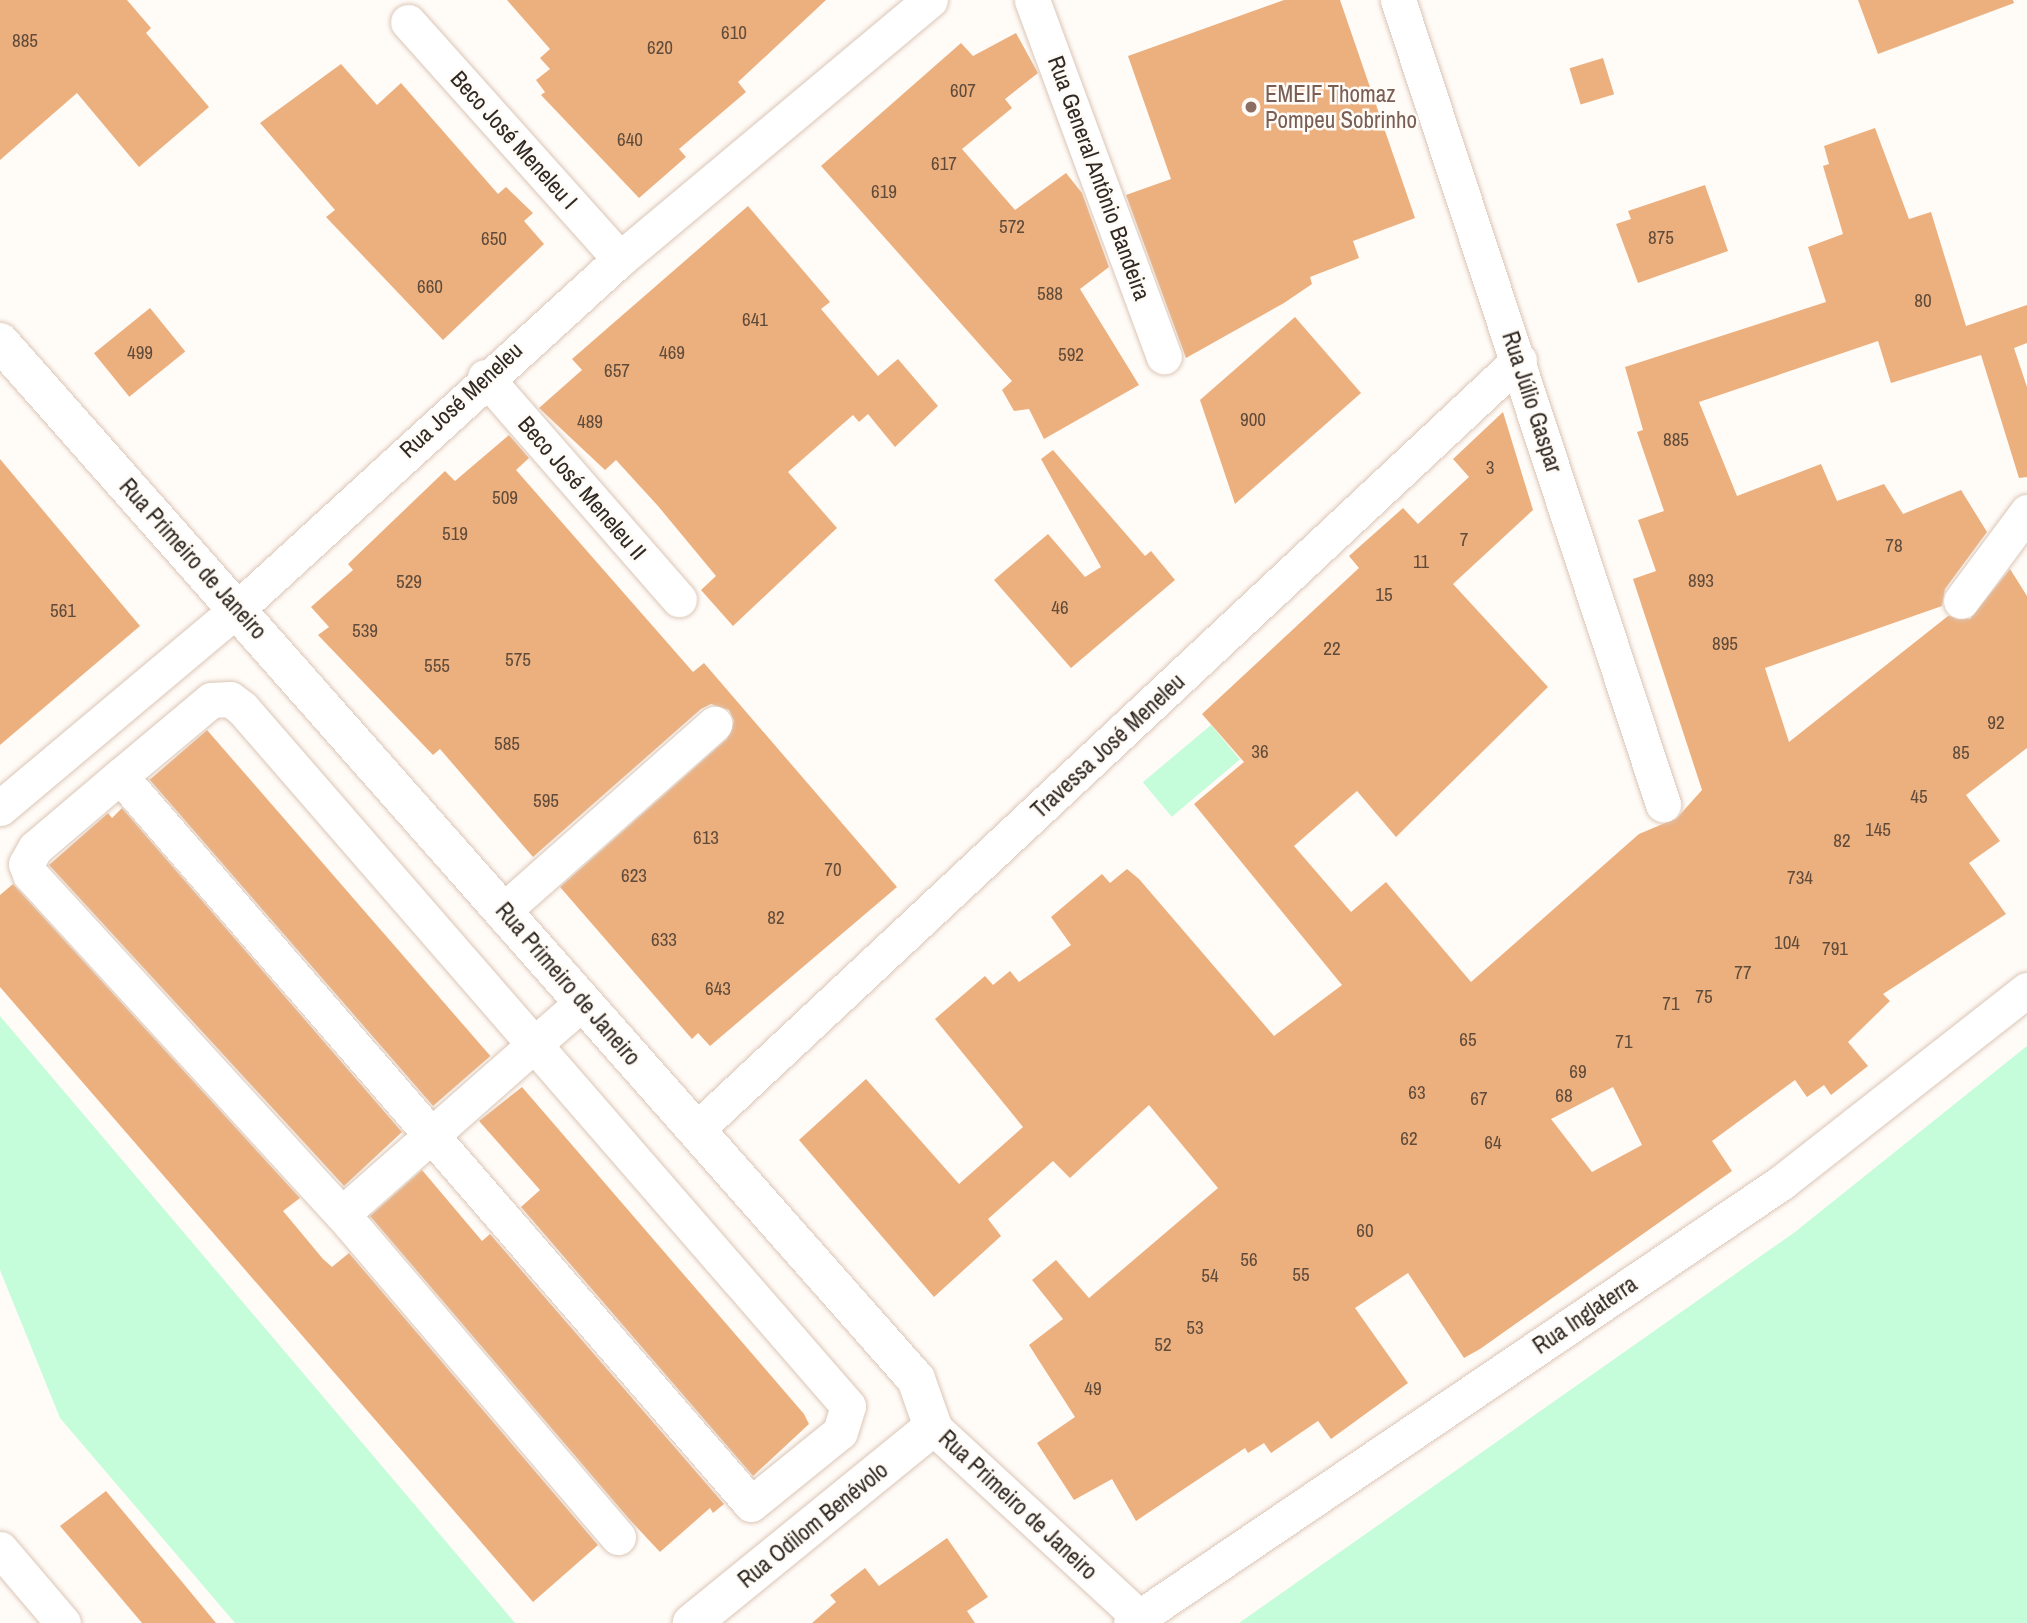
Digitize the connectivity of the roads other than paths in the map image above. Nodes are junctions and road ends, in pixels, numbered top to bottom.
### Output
1 (930, 0) edge
2 (1032, 0) edge
3 (1398, 0) edge
4 (408, 22) dead end
5 (620, 259) junction
6 (0, 341) edge
7 (1164, 356) dead end
8 (1519, 360) junction
9 (485, 377) junction
10 (2027, 512) edge
11 (679, 599) dead end
12 (1961, 601) dead end
13 (237, 609) junction
14 (713, 723) dead end
15 (120, 776) junction
16 (1663, 804) dead end
17 (0, 808) edge
18 (504, 910) junction
19 (2027, 990) edge
20 (584, 1001) junction
21 (532, 1046) junction
22 (696, 1130) junction
23 (435, 1132) junction
24 (342, 1214) junction
25 (933, 1427) junction
26 (618, 1537) dead end
27 (0, 1549) edge
28 (1135, 1620) edge
29 (63, 1623) edge
30 (692, 1623) edge

1 - 5 street, Rua José Meneleu
2 - 7 street, Rua General Antônio Bandeira
3 - 8 street, Rua Júlio Gaspar
4 - 5 street, Beco José Meneleu I
5 - 9 street, Rua José Meneleu
6 - 13 street, Rua Primeiro de Janeiro
8 - 16 street, Rua Júlio Gaspar
8 - 22 street, Travessa José Meneleu
9 - 11 street, Beco José Meneleu II
9 - 13 street, Rua José Meneleu
10 - 12 street
13 - 17 street, Rua José Meneleu
13 - 18 street, Rua Primeiro de Janeiro
14 - 18 street
15 - 21 street
15 - 23 street
15 - 24 street
18 - 20 street, Rua Primeiro de Janeiro
19 - 28 street, Rua Inglaterra
20 - 21 street
20 - 22 street, Rua Primeiro de Janeiro
21 - 23 street
21 - 23 street
22 - 25 street, Rua Primeiro de Janeiro
23 - 24 street
24 - 26 street
25 - 28 street, Rua Primeiro de Janeiro
25 - 30 street, Rua Odilom Benévolo
27 - 29 street

